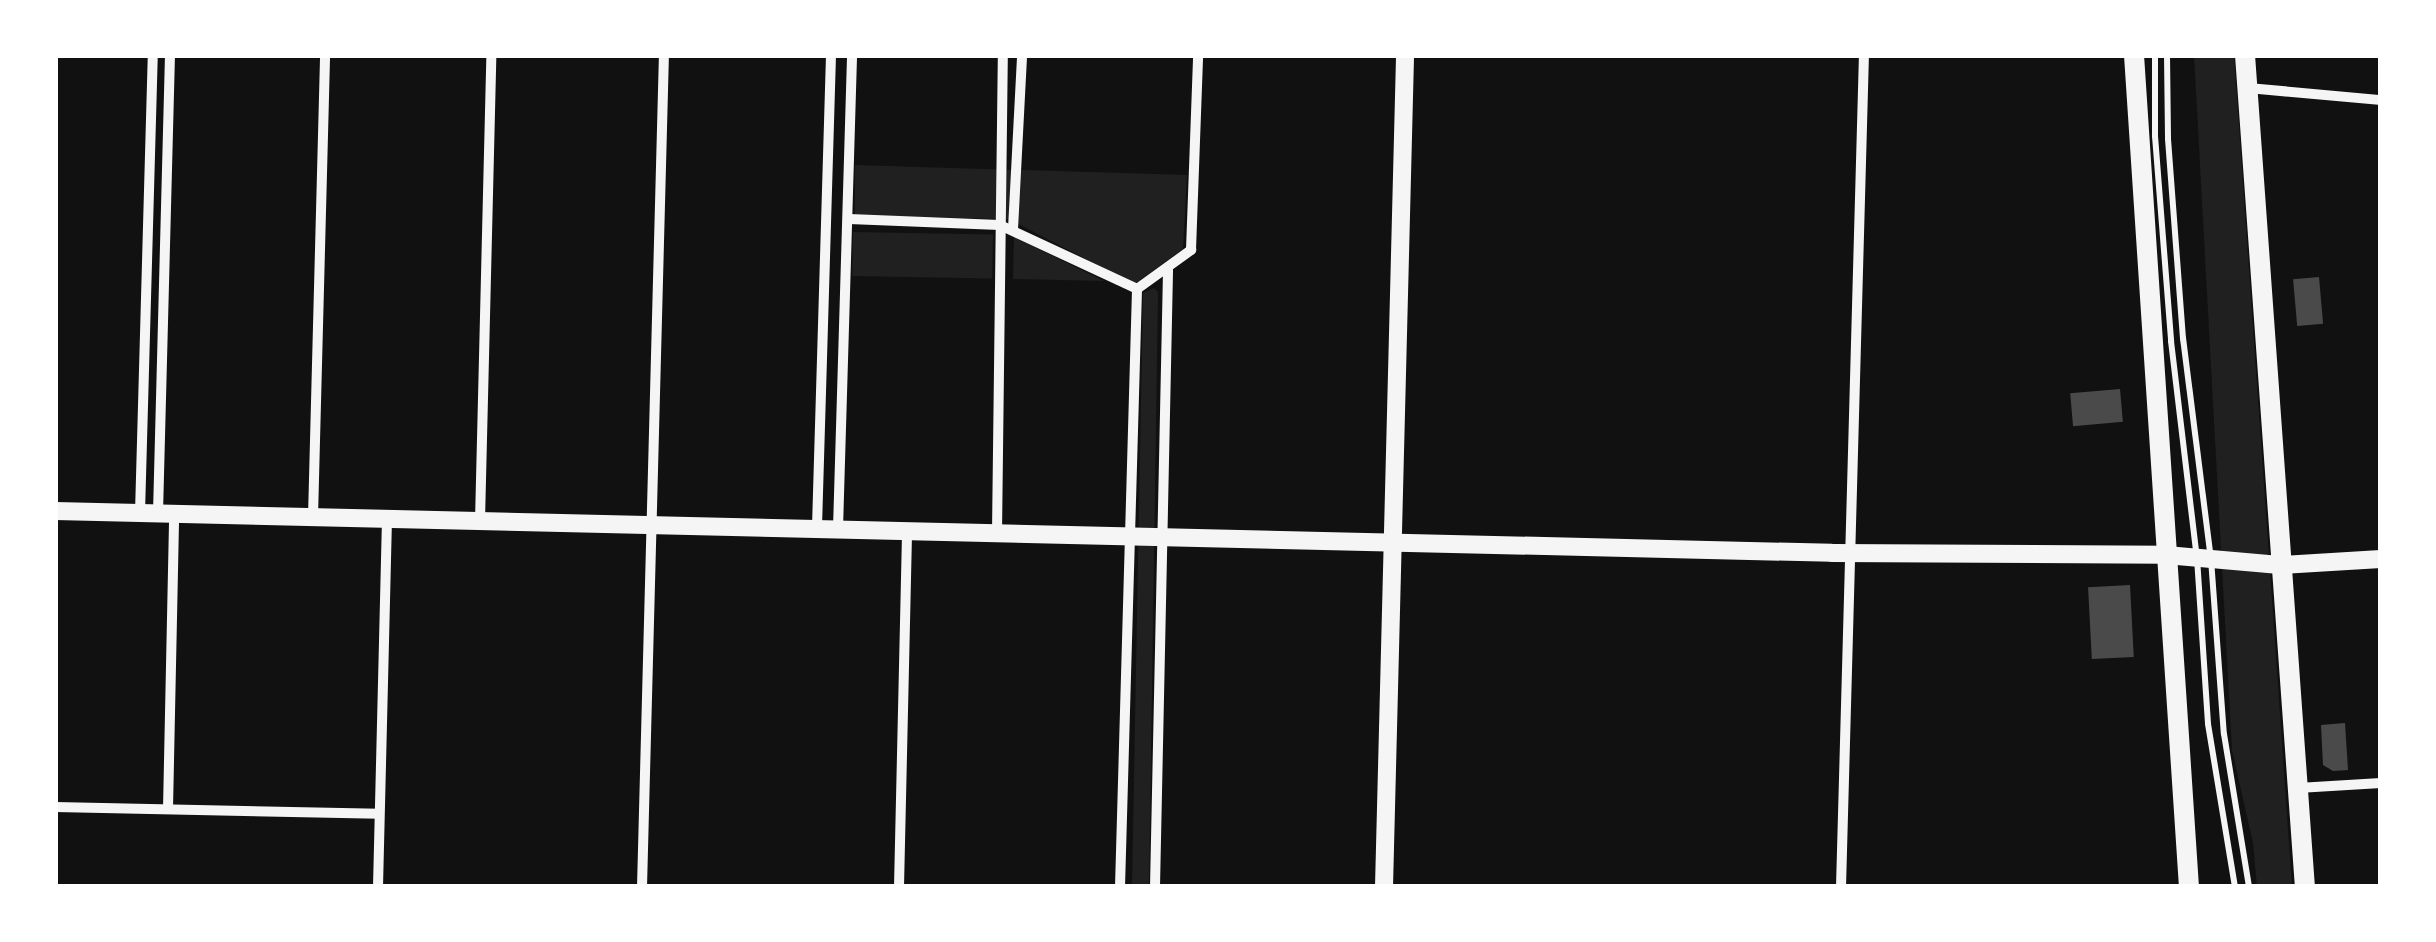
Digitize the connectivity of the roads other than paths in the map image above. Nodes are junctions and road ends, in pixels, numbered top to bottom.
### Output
1 (153, 55) edge
2 (170, 55) edge
3 (325, 55) edge
4 (490, 55) edge
5 (664, 55) edge
6 (832, 55) edge
7 (852, 55) edge
8 (1003, 55) edge
9 (1022, 55) edge
10 (1198, 55) edge
11 (1404, 55) edge
12 (1864, 55) edge
13 (2134, 55) edge
14 (2155, 55) edge
15 (2167, 55) edge
16 (2245, 55) edge
17 (2247, 88) junction
18 (2381, 100) edge
19 (849, 219) junction
20 (1000, 225) junction
21 (1012, 230) junction
22 (1168, 270) junction
23 (1137, 289) junction
24 (55, 510) edge
25 (158, 513) junction
26 (313, 517) junction
27 (387, 518) junction
28 (480, 521) junction
29 (652, 525) junction
30 (817, 528) junction
31 (838, 529) junction
32 (907, 531) junction
33 (997, 533) junction
34 (1131, 536) junction
35 (1163, 537) junction
36 (1392, 542) junction
37 (1851, 554) junction
38 (2166, 555) junction
39 (2204, 558) junction
40 (2381, 559) edge
41 (2280, 565) junction
42 (2381, 783) edge
43 (2298, 788) junction
44 (55, 807) edge
45 (168, 810) junction
46 (380, 814) junction
47 (378, 887) edge
48 (642, 887) edge
49 (898, 887) edge
50 (1120, 887) edge
51 (1155, 887) edge
52 (1384, 887) edge
53 (1841, 887) edge
54 (2189, 887) edge
55 (2236, 887) edge
56 (2249, 887) edge
57 (2305, 887) edge

1 - 25 street
2 - 25 street
3 - 26 street
4 - 28 street
5 - 29 street
6 - 30 street
7 - 19 street
8 - 20 street
9 - 21 street
10 - 22 street
11 - 36 street
12 - 37 street
13 - 38 main road
14 - 39 lane
15 - 39 lane
16 - 17 main road
17 - 18 street
17 - 41 main road
19 - 20 street
19 - 31 street
20 - 21 street
20 - 33 street
21 - 23 street
22 - 23 street
22 - 35 street
23 - 34 street
24 - 25 street
25 - 26 street
25 - 45 street
26 - 27 street
27 - 28 street
27 - 46 street
28 - 29 street
29 - 30 street
29 - 48 street
30 - 31 street
31 - 32 street
32 - 33 street
32 - 49 street
33 - 34 street
34 - 35 street
34 - 50 street
35 - 36 street
35 - 51 street
36 - 37 street
36 - 52 street
37 - 38 street
37 - 53 street
38 - 39 street
38 - 54 main road
39 - 41 street
39 - 55 lane
39 - 56 lane
40 - 41 street
41 - 43 main road
42 - 43 street
43 - 57 main road
44 - 45 street
45 - 46 street
46 - 47 street

